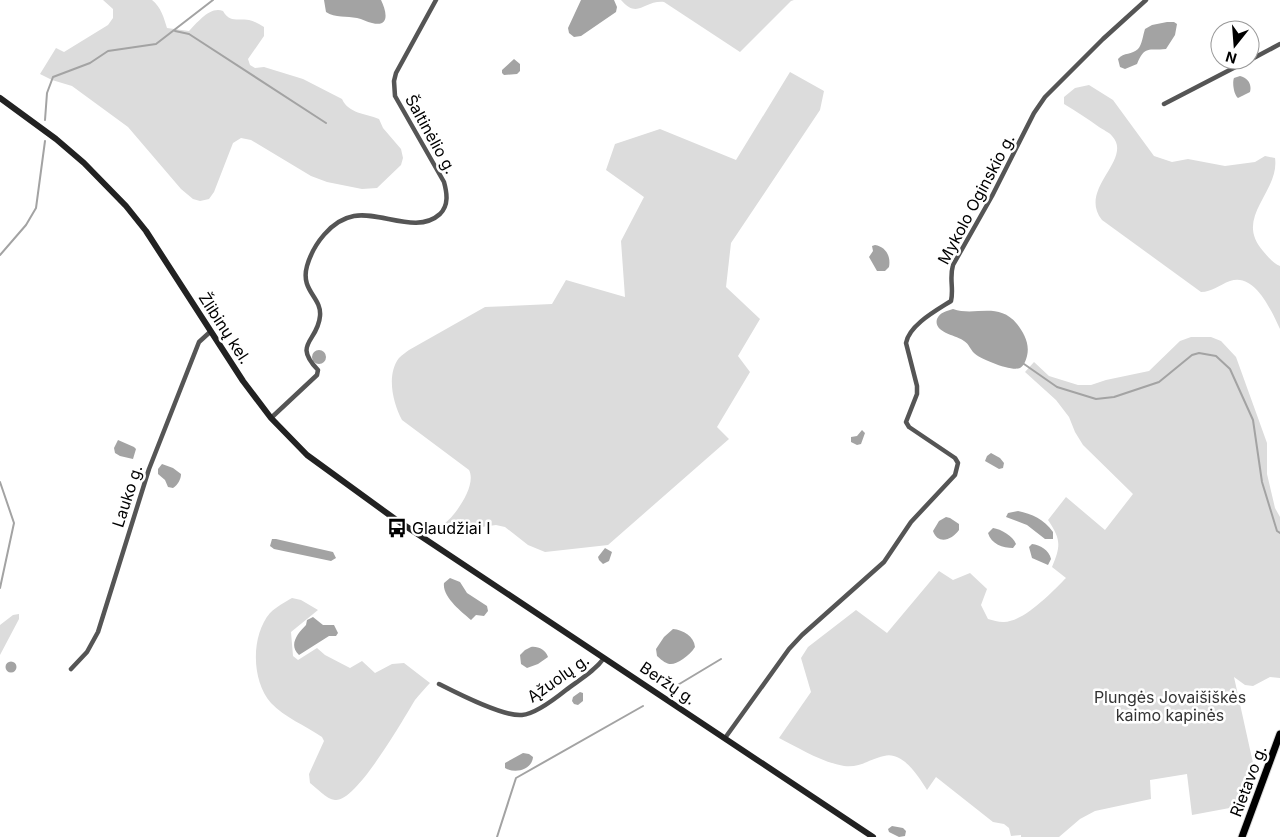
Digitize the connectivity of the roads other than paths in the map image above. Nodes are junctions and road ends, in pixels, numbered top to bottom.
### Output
1 (436, 0) edge
2 (1146, 0) edge
3 (1280, 44) edge
4 (1260, 55) edge
5 (1230, 70) edge
6 (0, 98) edge
7 (1164, 104) dead end
8 (210, 332) junction
9 (270, 418) junction
10 (447, 552) joint
11 (604, 658) junction
12 (71, 669) dead end
13 (439, 684) dead end
14 (1280, 734) edge
15 (725, 738) junction
16 (873, 837) edge
17 (1242, 837) edge

1 - 9 street, Šaltinėlio g.
2 - 15 street, Mykolo Oginskio g.
3 - 4 street
5 - 7 street
6 - 8 main road, Žlibinų kel.
8 - 9 main road, Žlibinų kel.
8 - 12 street, Lauko g.
9 - 10 main road, Žlibinų kel.
10 - 11 main road, Beržų g.
11 - 13 street, Ąžuolų g.
11 - 15 main road, Beržų g.
14 - 17 main road, Rietavo g.
15 - 16 main road, Beržų g.

